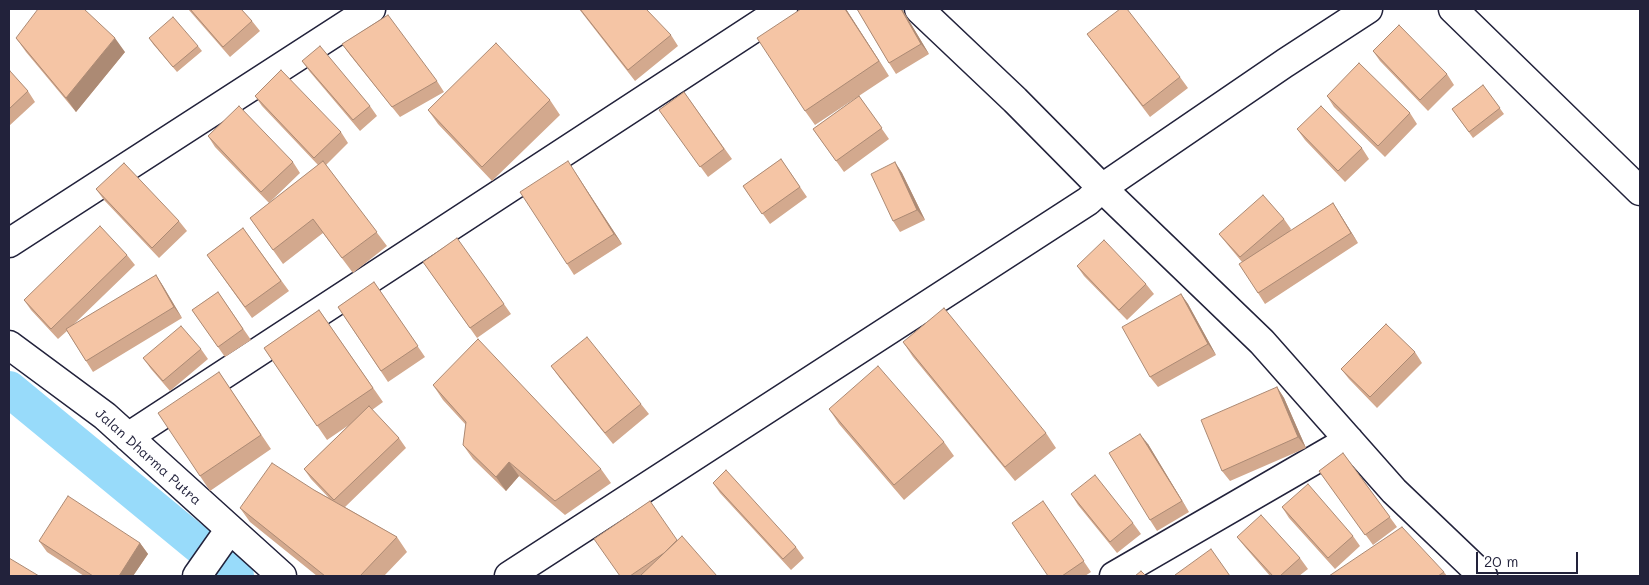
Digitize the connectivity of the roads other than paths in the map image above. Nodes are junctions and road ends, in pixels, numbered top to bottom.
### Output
1 (371, 9) edge
2 (783, 9) edge
3 (919, 9) edge
4 (1368, 9) edge
5 (1453, 9) edge
6 (1102, 188) junction
7 (1640, 191) edge
8 (9, 242) edge
9 (9, 345) edge
10 (128, 437) junction
11 (1349, 440) junction
12 (224, 538) junction
13 (198, 576) edge
14 (282, 576) edge
15 (509, 576) edge
16 (1114, 576) edge
17 (1483, 576) edge

1 - 8 street
2 - 10 street
3 - 6 street
4 - 6 street
5 - 7 street
6 - 11 street
6 - 15 street
9 - 10 street, Jalan Dharma Putra
10 - 12 street, Jalan Dharma Putra
11 - 16 street
11 - 17 street
12 - 13 street
12 - 14 street, Jalan Dharma Putra

